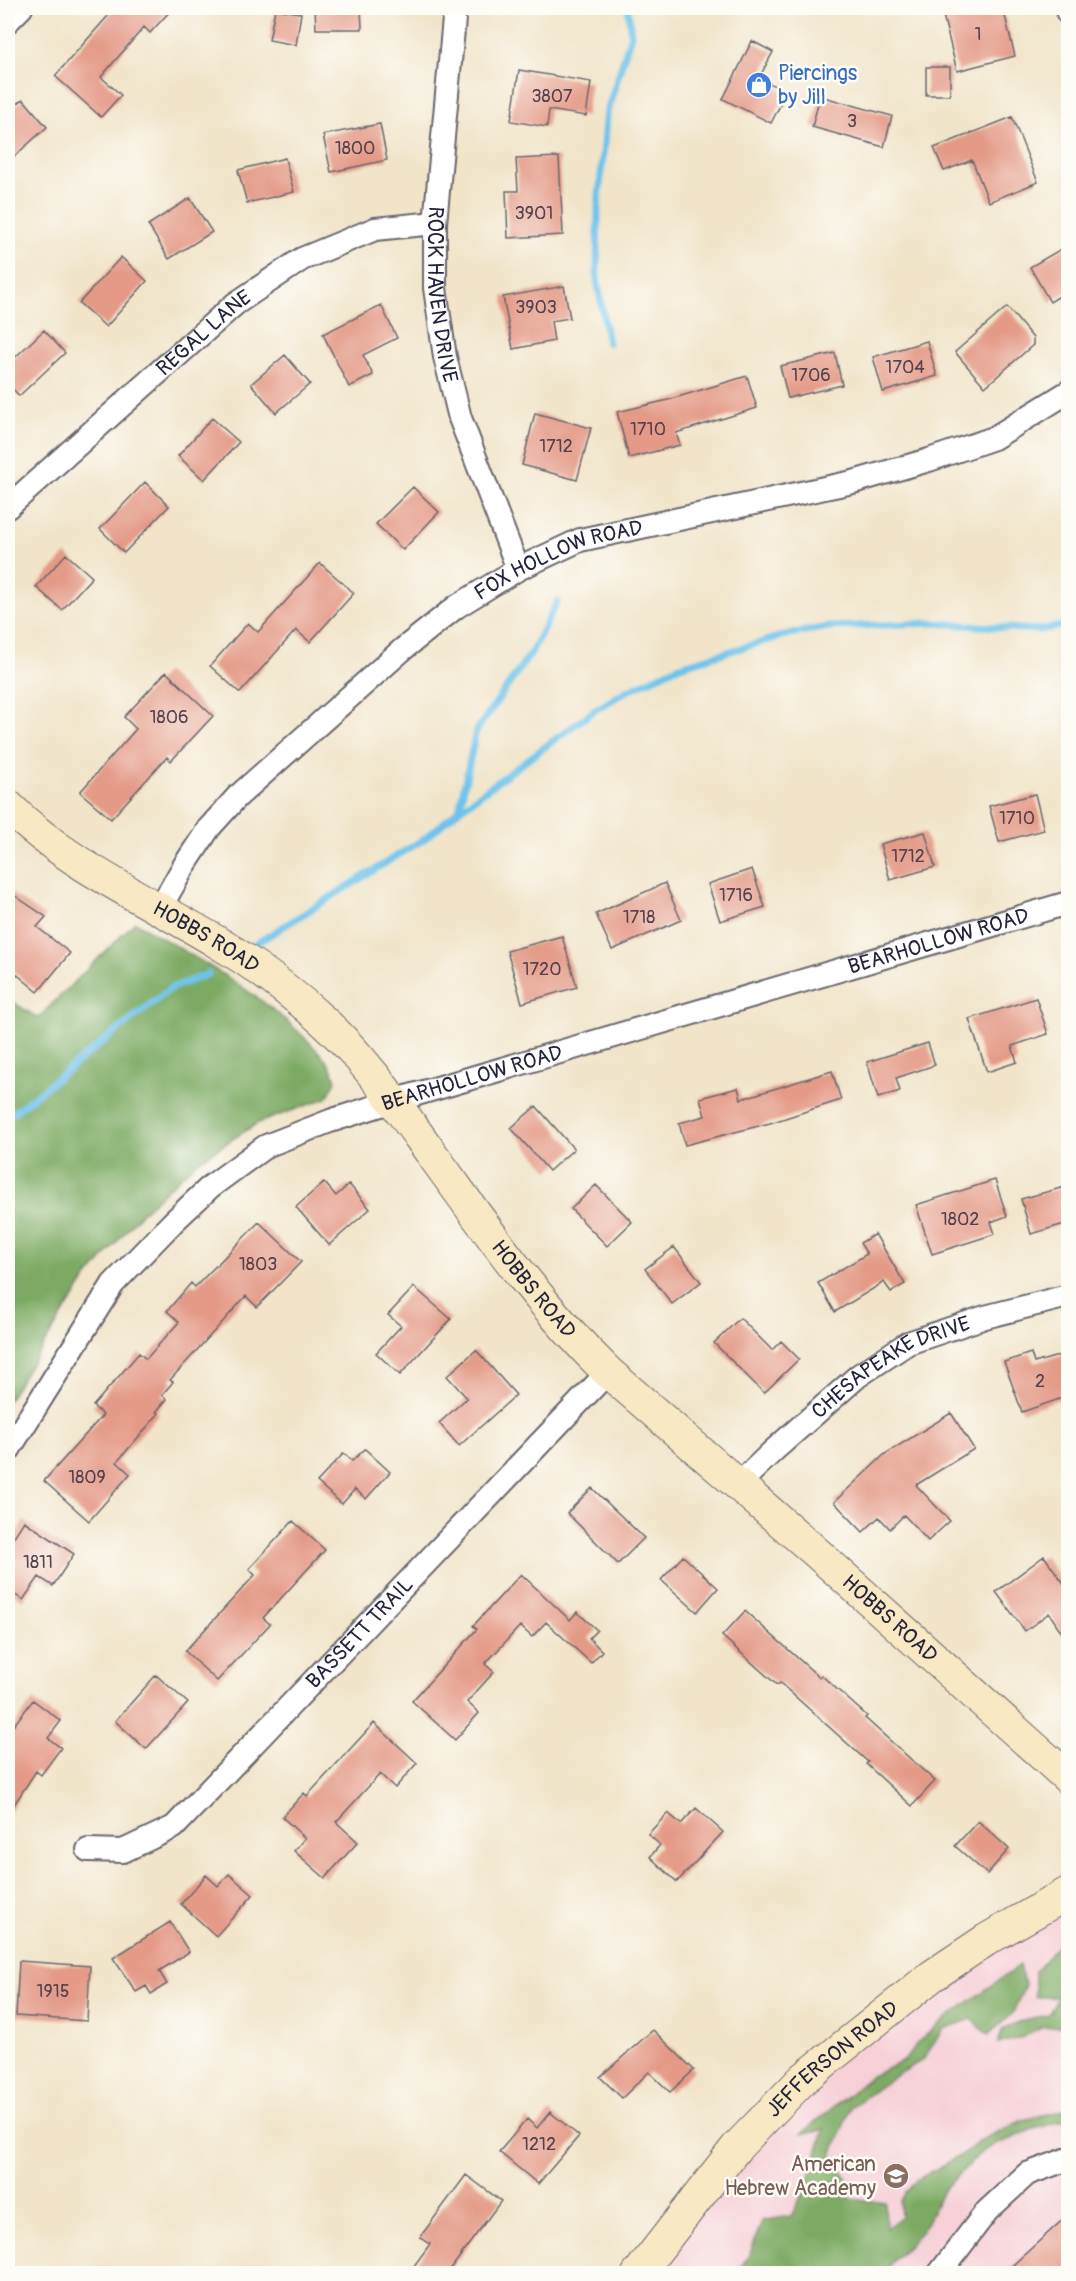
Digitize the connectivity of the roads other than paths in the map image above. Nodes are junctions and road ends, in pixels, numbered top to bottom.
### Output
1 (21, 8) edge
2 (455, 8) edge
3 (1067, 8) edge
4 (1068, 13) edge
5 (8, 21) edge
6 (435, 223) junction
7 (1068, 392) edge
8 (8, 507) edge
9 (518, 569) junction
10 (8, 806) edge
11 (1068, 903) edge
12 (159, 910) junction
13 (393, 1101) junction
14 (1068, 1296) edge
15 (608, 1372) junction
16 (8, 1451) edge
17 (739, 1484) junction
18 (1068, 1778) edge
19 (88, 1850) dead end
20 (1068, 1893) edge
21 (1068, 2159) edge
22 (638, 2274) edge
23 (939, 2274) edge

1 - 5 street
2 - 6 street, ROCK HAVEN DRIVE
3 - 4 street
6 - 8 street, REGAL LANE
6 - 9 street, ROCK HAVEN DRIVE
7 - 9 street, FOX HOLLOW ROAD
9 - 12 street, FOX HOLLOW ROAD
10 - 12 street, HOBBS ROAD
11 - 13 street, BEARHOLLOW ROAD
12 - 13 street, HOBBS ROAD
13 - 15 street, HOBBS ROAD
13 - 16 street, BEARHOLLOW ROAD
14 - 17 street, CHESAPEAKE DRIVE
15 - 17 street, HOBBS ROAD
15 - 19 street, BASSETT TRAIL
17 - 18 street, HOBBS ROAD
20 - 22 street, JEFFERSON ROAD
21 - 23 street

